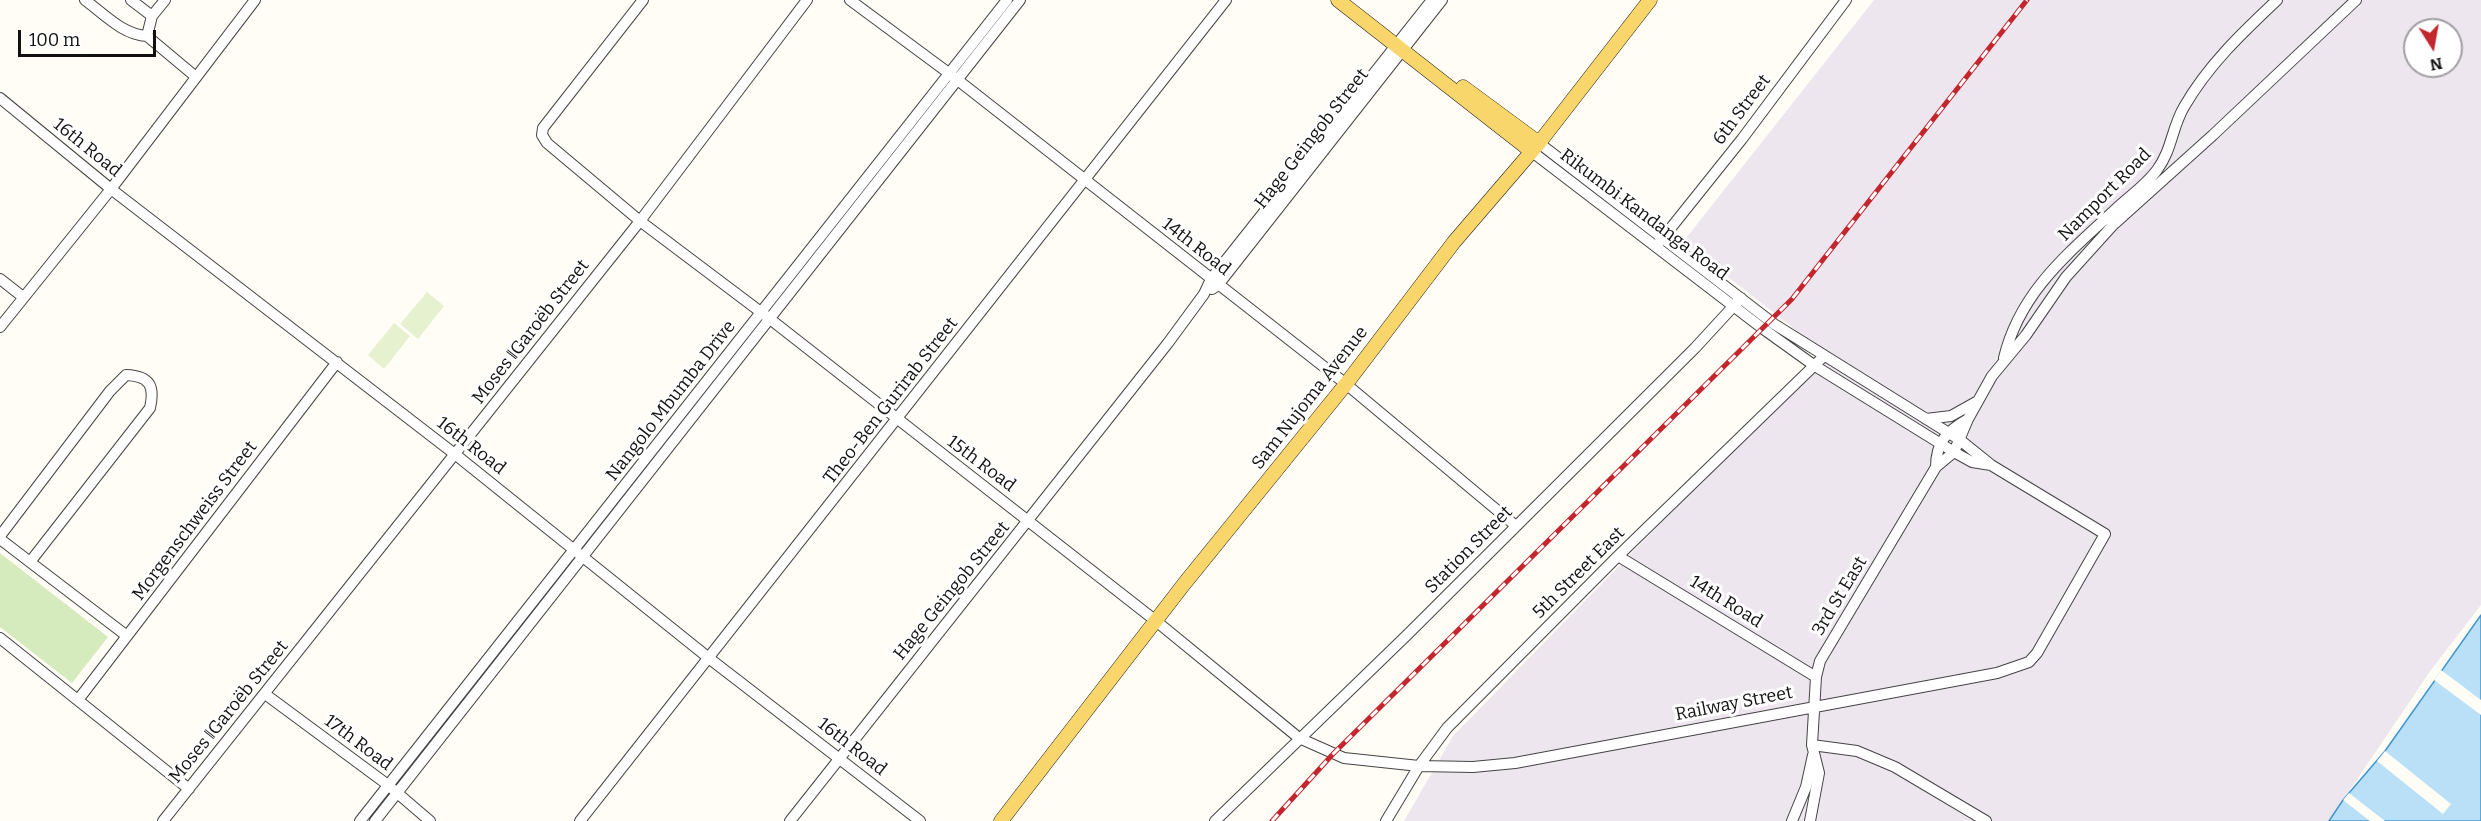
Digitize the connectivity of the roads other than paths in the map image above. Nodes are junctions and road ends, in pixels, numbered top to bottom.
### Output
1 (86, 0) edge
2 (131, 0) edge
3 (165, 0) edge
4 (255, 0) edge
5 (643, 0) edge
6 (807, 0) edge
7 (850, 0) edge
8 (1007, 0) edge
9 (1020, 0) edge
10 (1226, 0) edge
11 (1338, 0) edge
12 (1350, 0) edge
13 (1432, 0) edge
14 (1442, 0) edge
15 (1650, 0) edge
16 (2277, 0) edge
17 (2356, 0) edge
18 (1841, 2) edge
19 (152, 16) junction
20 (147, 36) junction
21 (1402, 45) junction
22 (196, 77) junction
23 (953, 77) junction
24 (0, 98) edge
25 (1535, 147) junction
26 (1085, 180) junction
27 (111, 189) junction
28 (640, 221) junction
29 (1659, 243) junction
30 (0, 279) edge
31 (1214, 282) junction
32 (23, 297) junction
33 (1737, 302) junction
34 (766, 316) junction
35 (0, 327) edge
36 (1823, 357) junction
37 (2003, 359) junction
38 (337, 362) junction
39 (1815, 366) junction
40 (1346, 384) junction
41 (1979, 400) junction
42 (1926, 419) junction
43 (1968, 419) junction
44 (897, 420) junction
45 (1947, 432) junction
46 (1960, 440) junction
47 (1939, 444) junction
48 (1954, 452) junction
49 (456, 454) junction
50 (1991, 465) junction
51 (1936, 467) junction
52 (1029, 521) junction
53 (1516, 526) junction
54 (0, 538) edge
55 (578, 553) junction
56 (1618, 556) junction
57 (30, 562) junction
58 (1156, 621) junction
59 (127, 636) junction
60 (0, 638) edge
61 (710, 659) junction
62 (1816, 677) junction
63 (265, 694) junction
64 (78, 700) junction
65 (1814, 706) junction
66 (1299, 738) junction
67 (1812, 750) junction
68 (839, 757) junction
69 (1419, 766) junction
70 (388, 785) junction
71 (189, 789) junction
72 (397, 794) junction
73 (163, 821) edge
74 (360, 821) edge
75 (375, 821) edge
76 (430, 821) edge
77 (580, 821) edge
78 (789, 821) edge
79 (920, 821) edge
80 (1002, 821) edge
81 (1215, 821) edge
82 (1386, 821) edge
83 (1792, 821) edge
84 (1810, 821) edge
85 (1986, 821) edge

1 - 20 street
2 - 19 street
3 - 19 street
4 - 22 street
5 - 28 street, 15th Road
6 - 28 street, Moses ǁGaroëb Street
7 - 23 street, 14th Road
8 - 23 street, Nangolo Mbumba Drive
9 - 23 street, Nangolo Mbumba Drive
10 - 26 street, Theo-Ben Gurirab Street
11 - 21 main road, Rikumbi Kandanga Road
12 - 21 main road, Rikumbi Kandanga Road
13 - 21 street, Hage Geingob Street
14 - 21 street, Hage Geingob Street
15 - 25 main road, Sam Nujoma Avenue
16 - 37 street, Namport Road
17 - 37 street, Namport Road
18 - 29 street, 6th Street
19 - 20 street
20 - 22 street
21 - 25 main road, Rikumbi Kandanga Road
21 - 31 street, Hage Geingob Street
22 - 27 street
23 - 26 street, 14th Road
23 - 34 street, Nangolo Mbumba Drive
24 - 27 street, 16th Road
25 - 29 street, Rikumbi Kandanga Road
25 - 40 main road, Sam Nujoma Avenue
26 - 31 street, 14th Road
26 - 44 street, Theo-Ben Gurirab Street
27 - 32 street
27 - 38 street, 16th Road
28 - 34 street, 15th Road
28 - 49 street, Moses ǁGaroëb Street
29 - 33 street, Rikumbi Kandanga Road
30 - 32 street
31 - 40 street, 14th Road
31 - 52 street, Hage Geingob Street
32 - 35 street
33 - 36 street, Rikumbi Kandanga Road
33 - 39 street, Rikumbi Kandanga Road
33 - 53 street, Station Street
34 - 44 street, 15th Road
34 - 55 street, Nangolo Mbumba Drive
36 - 39 street, 5th Street East
36 - 42 street, Rikumbi Kandanga Road
37 - 41 street, Namport Road
38 - 49 street, 16th Road
38 - 59 street, Morgenschweiss Street
39 - 47 street, Rikumbi Kandanga Road
39 - 56 street, 5th Street East
40 - 53 street, 14th Road
40 - 58 main road, Sam Nujoma Avenue
41 - 42 street, Namport Road
41 - 43 street, Namport Road
42 - 45 street, Rikumbi Kandanga Road
43 - 45 street, Namport Road
43 - 46 street, Namport Road
44 - 52 street, 15th Road
44 - 61 street, Theo-Ben Gurirab Street
45 - 46 street, Rikumbi Kandanga Road
45 - 47 street
46 - 48 street, Namport Road
46 - 50 street
47 - 48 street, Rikumbi Kandanga Road
47 - 51 street, 3rd St East
48 - 50 street
48 - 51 street, 3rd St East
49 - 55 street, 16th Road
49 - 63 street, Moses ǁGaroëb Street
50 - 65 street, Railway Street
51 - 62 street, 3rd St East
52 - 58 street, 15th Road
52 - 68 street, Hage Geingob Street
53 - 66 street, Station Street
54 - 57 street
54 - 57 street
55 - 61 street, 16th Road
55 - 70 street, Nangolo Mbumba Drive
55 - 72 street, Nangolo Mbumba Drive
56 - 62 street, 14th Road
56 - 69 street, 5th Street East
57 - 59 street
58 - 66 street, 15th Road
58 - 80 main road, Sam Nujoma Avenue
59 - 64 street, Morgenschweiss Street
60 - 64 street
61 - 68 street, 16th Road
61 - 77 street, Theo-Ben Gurirab Street
62 - 65 street, 3rd St East
63 - 70 street, 17th Road
63 - 71 street, Moses ǁGaroëb Street
64 - 71 street
65 - 67 street, 3rd St East
65 - 69 street, Railway Street
66 - 69 street, Railway Street
66 - 81 street, Station Street
67 - 83 street, 3rd St East
67 - 84 street, 3rd St East
67 - 85 street
68 - 78 street, Hage Geingob Street
68 - 79 street, 16th Road
69 - 82 street, 5th Street East
70 - 72 street, 17th Road
70 - 74 street, Nangolo Mbumba Drive
71 - 73 street, Moses ǁGaroëb Street
72 - 75 street, Nangolo Mbumba Drive
72 - 76 street, 17th Road

